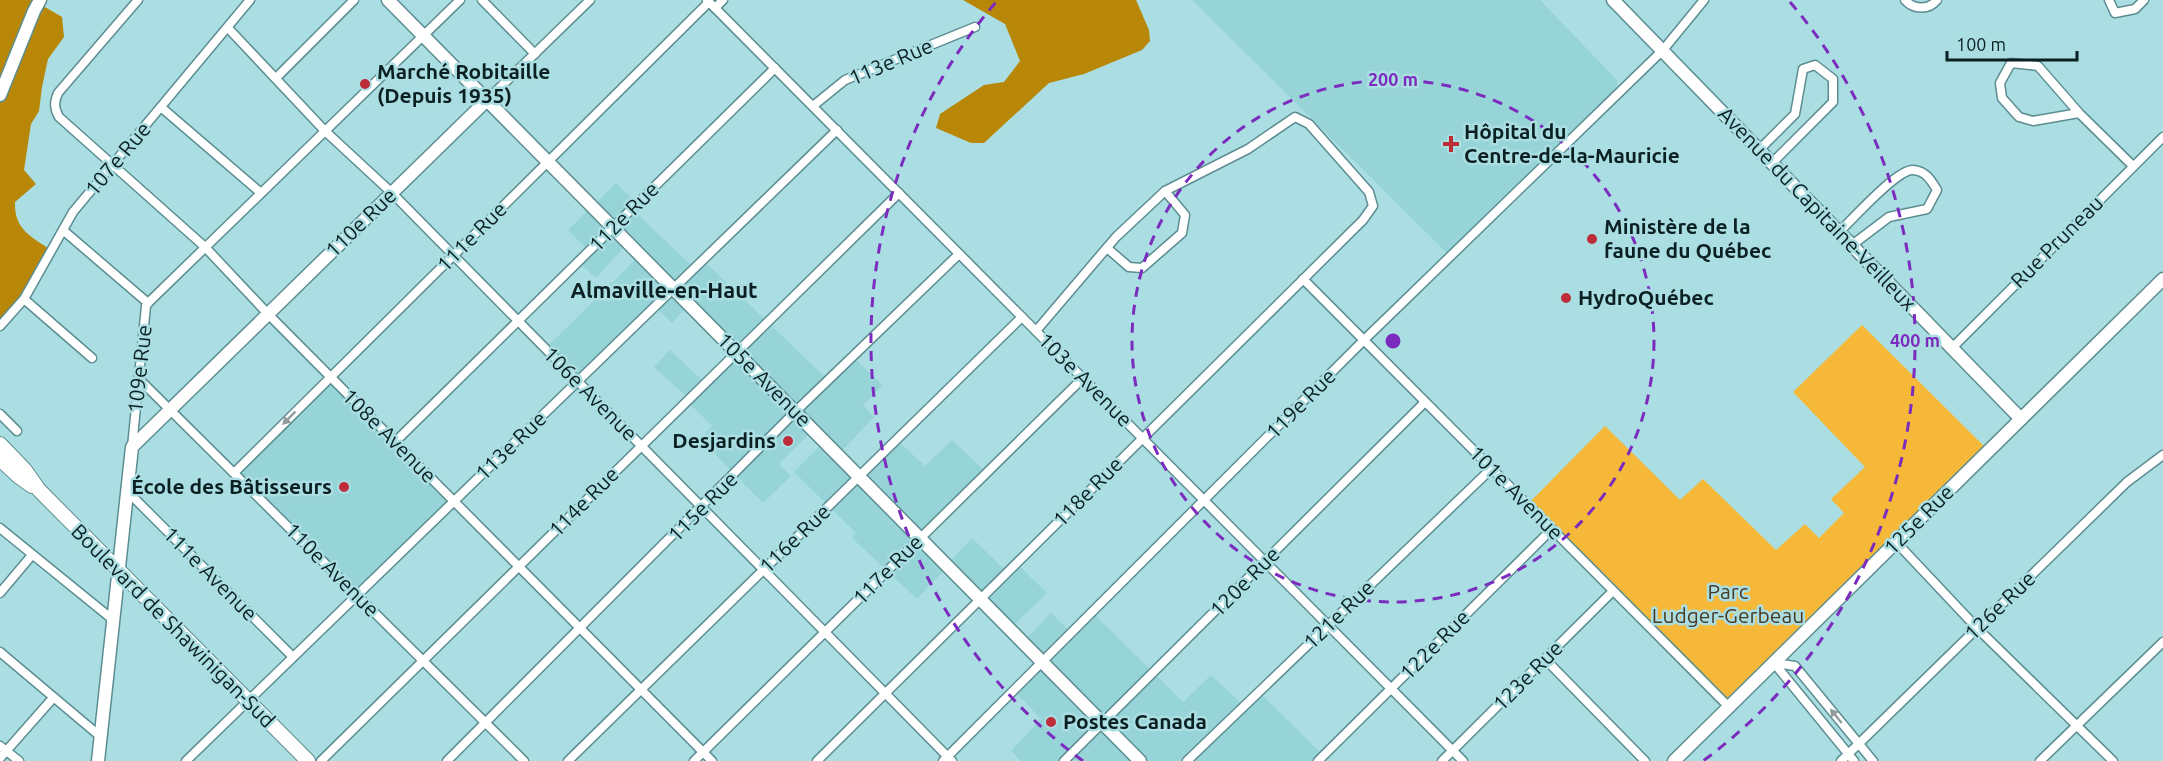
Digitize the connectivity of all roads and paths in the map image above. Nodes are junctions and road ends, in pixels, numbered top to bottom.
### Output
1 (40, 0) edge
2 (138, 0) edge
3 (250, 0) edge
4 (354, 0) edge
5 (388, 0) edge
6 (460, 0) edge
7 (482, 0) edge
8 (590, 0) edge
9 (723, 0) edge
10 (1613, 0) edge
11 (1704, 0) edge
12 (1905, 0) edge
13 (1937, 0) edge
14 (2109, 0) edge
15 (2144, 0) edge
16 (710, 3) edge
17 (975, 27) dead end
18 (228, 28) junction
19 (423, 36) junction
20 (1663, 50) junction
21 (535, 54) junction
22 (775, 68) junction
23 (276, 78) junction
24 (0, 95) edge
25 (487, 100) junction
26 (813, 106) junction
27 (162, 108) junction
28 (2079, 113) junction
29 (837, 130) junction
30 (325, 131) junction
31 (2163, 137) edge
32 (1759, 150) junction
33 (548, 162) junction
34 (1772, 163) junction
35 (111, 165) junction
36 (2133, 166) junction
37 (1165, 191) junction
38 (261, 193) junction
39 (392, 193) junction
40 (899, 193) junction
41 (613, 228) junction
42 (64, 231) junction
43 (1839, 232) junction
44 (1852, 245) junction
45 (205, 247) junction
46 (1107, 248) junction
47 (959, 254) junction
48 (453, 256) junction
49 (1303, 279) junction
50 (2163, 279) edge
51 (674, 289) junction
52 (24, 299) junction
53 (148, 303) junction
54 (268, 314) junction
55 (1022, 317) junction
56 (518, 321) junction
57 (0, 326) edge
58 (1036, 331) junction
59 (1364, 340) junction
60 (1952, 348) junction
61 (736, 352) junction
62 (92, 358) dead end
63 (331, 377) junction
64 (1083, 378) junction
65 (139, 379) junction
66 (578, 381) junction
67 (1425, 402) junction
68 (170, 409) junction
69 (795, 412) junction
70 (0, 414) edge
71 (2021, 419) junction
72 (17, 431) dead end
73 (1143, 438) junction
74 (395, 442) junction
75 (0, 444) edge
76 (641, 446) junction
77 (132, 447) junction
78 (2163, 455) edge
79 (0, 459) edge
80 (1492, 468) junction
81 (235, 472) junction
82 (859, 477) junction
83 (39, 490) junction
84 (127, 491) junction
85 (1204, 500) junction
86 (454, 501) junction
87 (702, 508) junction
88 (0, 528) edge
89 (1552, 529) junction
90 (920, 538) junction
91 (1896, 542) junction
92 (32, 555) junction
93 (1265, 561) junction
94 (519, 566) junction
95 (117, 569) junction
96 (764, 570) junction
97 (1613, 591) junction
98 (0, 593) edge
99 (357, 595) junction
100 (980, 599) junction
101 (112, 619) junction
102 (1328, 625) junction
103 (581, 628) junction
104 (1977, 628) junction
105 (825, 632) junction
106 (2163, 642) edge
107 (0, 652) edge
108 (293, 657) junction
109 (1545, 659) junction
110 (424, 660) junction
111 (1042, 662) junction
112 (1774, 663) junction
113 (1391, 688) junction
114 (641, 689) junction
115 (885, 693) junction
116 (53, 698) junction
117 (247, 702) junction
118 (1730, 708) junction
119 (486, 722) junction
120 (1102, 723) junction
121 (2077, 726) junction
122 (101, 737) junction
123 (1859, 744) junction
124 (1453, 751) junction
125 (2, 752) edge
126 (703, 752) junction
127 (1851, 757) edge
128 (947, 759) edge
129 (18, 761) edge
130 (98, 761) edge
131 (186, 761) edge
132 (308, 761) edge
133 (321, 761) edge
134 (447, 761) edge
135 (524, 761) edge
136 (568, 761) edge
137 (694, 761) edge
138 (712, 761) edge
139 (817, 761) edge
140 (1064, 761) edge
141 (1140, 761) edge
142 (1187, 761) edge
143 (1318, 761) edge
144 (1442, 761) edge
145 (1463, 761) edge
146 (1645, 761) edge
147 (1674, 761) edge
148 (1841, 761) edge
149 (1873, 761) edge
150 (2040, 761) edge
151 (2113, 761) edge

1 - 24 street
2 - 35 street, 108e Avenue
3 - 18 street, 107e Rue
4 - 23 street
5 - 19 street, 105e Avenue
6 - 19 street, 109e Rue
7 - 21 street
8 - 21 street, 110e Rue
9 - 16 street, 111e Rue
10 - 20 street, Avenue du Capitaine-Veilleux
11 - 20 street, 119e Rue
12 - 13 street
14 - 15 street
16 - 22 street, 103e Avenue
16 - 33 street, 111e Rue
17 - 26 street, 113e Rue
18 - 23 street, 106e Avenue
18 - 27 street, 107e Rue
19 - 25 street, 105e Avenue
19 - 30 street, 109e Rue
20 - 32 street, Avenue du Capitaine-Veilleux
20 - 59 street, 119e Rue
21 - 25 street, 110e Rue
22 - 26 street, 103e Avenue
22 - 41 street, 112e Rue
23 - 30 street, 106e Avenue
25 - 33 street, 105e Avenue
25 - 39 street, 110e Rue
26 - 29 street, 103e Avenue
27 - 35 street, 107e Rue
27 - 38 street
28 - 28 street
28 - 36 street
29 - 40 street, 103e Avenue
29 - 51 street, 113e Rue
30 - 38 street, 109e Rue
30 - 39 street, 106e Avenue
31 - 36 street, Rue Pruneau
32 - 34 street, Avenue du Capitaine-Veilleux
32 - 34 street
33 - 41 street, 105e Avenue
33 - 48 street, 111e Rue
34 - 43 street, Avenue du Capitaine-Veilleux
35 - 42 street, 107e Rue
35 - 45 street, 108e Avenue
36 - 60 street, Rue Pruneau
37 - 46 street
37 - 46 street
37 - 49 street, 118e Rue
38 - 45 street, 109e Rue
39 - 48 street, 106e Avenue
39 - 54 street, 110e Rue
40 - 47 street, 103e Avenue
40 - 61 street, 114e Rue
41 - 51 street, 105e Avenue
41 - 56 street, 112e Rue
42 - 52 street, 107e Rue
42 - 53 street
43 - 44 street, Avenue du Capitaine-Veilleux
43 - 44 street
44 - 60 street, Avenue du Capitaine-Veilleux
45 - 53 street, 109e Rue
45 - 54 street, 108e Avenue
46 - 58 street
47 - 55 street, 103e Avenue
47 - 69 street, 115e Rue
48 - 56 street, 106e Avenue
48 - 63 street, 111e Rue
49 - 59 street, 101e Avenue
49 - 73 street, 118e Rue
50 - 71 street, 125e Rue
51 - 61 street, 105e Avenue
51 - 66 street, 113e Rue
52 - 57 street, 107e Rue
52 - 62 street
53 - 65 street, 109e Rue
54 - 63 street, 108e Avenue
54 - 68 street, 110e Rue
55 - 58 street, 103e Avenue
55 - 82 street, 116e Rue
56 - 66 street, 106e Avenue
56 - 74 street, 112e Rue
58 - 64 street, 103e Avenue
59 - 67 street, 101e Avenue
59 - 85 street, 119e Rue
60 - 71 street, Avenue du Capitaine-Veilleux
61 - 69 street, 105e Avenue
61 - 76 street, 114e Rue
63 - 74 street, 108e Avenue
63 -> 81 street, 111e Rue
64 - 73 street, 103e Avenue
64 - 90 street, 117e Rue
65 - 68 street, 110e Avenue
65 - 77 street, 109e Rue
66 - 76 street, 106e Avenue
66 - 86 street, 113e Rue
67 - 80 street, 101e Avenue
67 - 93 street, 120e Rue
68 - 77 street, 110e Rue
68 - 81 street, 110e Avenue
69 - 82 street, 105e Avenue
69 - 87 street, 115e Rue
70 - 72 street
71 - 91 street, 125e Rue
73 - 85 street, 103e Avenue
73 - 100 street, 118e Rue
74 - 86 street, 108e Avenue
75 - 83 main road, Boulevard de Shawinigan-Sud
76 - 87 street, 106e Avenue
76 - 94 street, 114e Rue
77 - 84 street, 109e Rue
78 - 104 street, 126e Rue
79 - 83 main road, Boulevard de Shawinigan-Sud
80 - 89 street, 101e Avenue
80 - 102 street, 121e Rue
81 - 99 street, 110e Avenue
82 - 90 street, 105e Avenue
82 - 96 street, 116e Rue
83 - 95 main road, Boulevard de Shawinigan-Sud
84 - 95 street, 109e Rue
84 - 108 street, 111e Avenue
85 - 93 street, 103e Avenue
85 - 111 street, 119e Rue
86 - 94 street, 108e Avenue
86 - 99 street, 113e Rue
87 - 96 street, 106e Avenue
87 - 103 street, 115e Rue
88 - 92 street
89 - 97 street, 101e Avenue
89 - 113 street, 122e Rue
90 - 100 street, 105e Avenue
90 - 105 street, 117e Rue
91 - 104 street
91 - 112 street, 125e Rue
92 - 98 street
92 - 101 street
93 - 102 street, 103e Avenue
93 - 120 street, 120e Rue
94 - 103 street, 108e Avenue
94 - 110 street, 114e Rue
95 - 101 street, 109e Rue
95 - 117 main road, Boulevard de Shawinigan-Sud
96 - 105 street, 106e Avenue
96 - 114 street, 116e Rue
97 - 109 street, 123e Rue
97 - 118 street, 101e Avenue
99 - 108 street, 113e Rue
99 - 110 street, 110e Avenue
100 - 111 street, 105e Avenue
100 - 115 street, 118e Rue
101 - 122 street, 109e Rue
102 - 113 street, 103e Avenue
102 - 142 street, 121e Rue
103 - 114 street, 108e Avenue
103 - 119 street, 115e Rue
104 - 121 street
104 - 123 street, 126e Rue
105 - 115 street, 106e Avenue
105 - 126 street, 117e Rue
106 - 121 street
107 - 116 street
108 - 117 street, 113e Rue
109 - 124 street, 123e Rue
109 - 146 street
110 - 119 street, 110e Avenue
110 - 133 street, 114e Rue
111 - 120 street, 105e Avenue
111 - 128 street, 119e Rue
112 - 118 street, 125e Rue
123 -> 112 street
112 - 127 street
113 - 124 street, 103e Avenue
113 - 143 street, 122e Rue
114 - 126 street, 108e Avenue
114 - 136 street, 116e Rue
115 - 128 street, 106e Avenue
115 - 139 street, 118e Rue
116 - 122 street
116 - 125 street
117 - 131 street, 113e Rue
117 - 132 main road, Boulevard de Shawinigan-Sud
118 - 147 street, 125e Rue
119 - 134 street, 115e Rue
119 - 135 street, 110e Avenue
120 - 140 street, 120e Rue
120 - 141 street, 105e Avenue
121 - 150 street
121 - 151 street
122 - 130 street, 109e Rue
123 - 127 street, 126e Rue
123 - 149 street
124 - 144 street, 123e Rue
124 - 145 street, 103e Avenue
125 - 129 street
126 - 137 street, 117e Rue
126 - 138 street, 108e Avenue
127 - 148 street, 126e Rue

